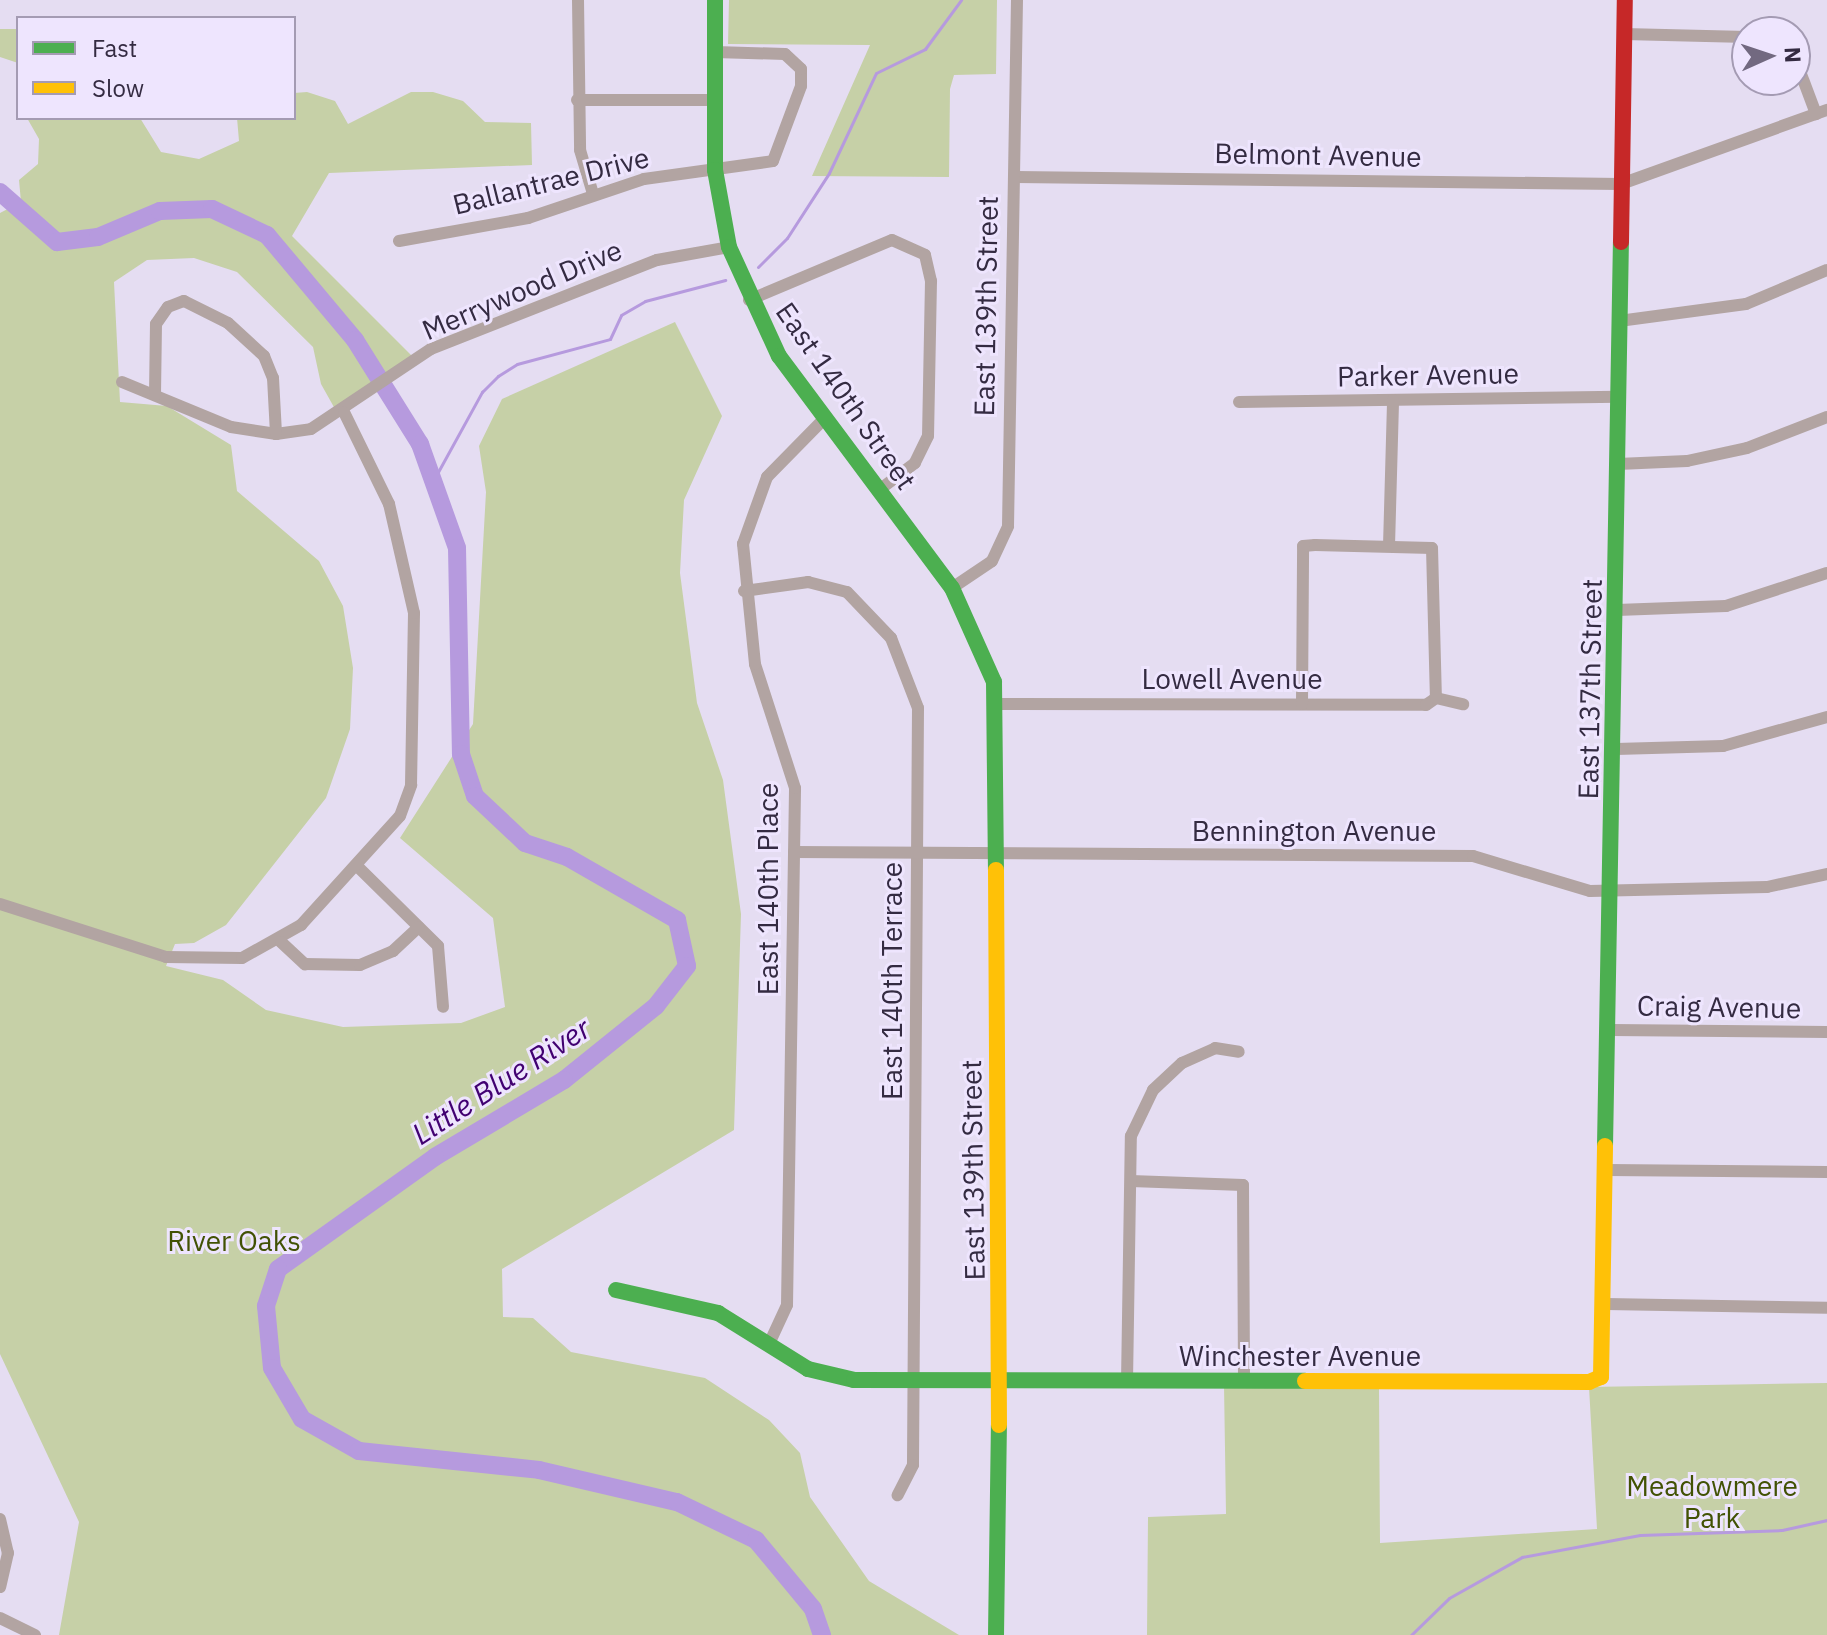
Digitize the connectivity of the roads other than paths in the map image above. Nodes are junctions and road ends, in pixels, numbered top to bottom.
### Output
1 (578, 0) edge
2 (715, 0) edge
3 (1017, 0) edge
4 (1625, 0) edge
5 (1624, 34) junction
6 (1731, 37) edge
7 (715, 52) junction
8 (1811, 90) edge
9 (577, 100) junction
10 (715, 100) junction
11 (1822, 112) edge
12 (715, 170) junction
13 (1014, 177) junction
14 (1621, 184) junction
15 (593, 194) junction
16 (399, 241) dead end
17 (729, 247) junction
18 (1827, 270) edge
19 (749, 300) junction
20 (1619, 321) junction
21 (122, 382) dead end
22 (155, 395) junction
23 (1619, 397) junction
24 (1393, 400) junction
25 (1239, 402) dead end
26 (344, 412) junction
27 (1827, 417) edge
28 (825, 418) junction
29 (276, 434) junction
30 (1618, 464) junction
31 (879, 490) junction
32 (1389, 546) junction
33 (1827, 573) edge
34 (952, 588) junction
35 (744, 591) junction
36 (1617, 610) junction
37 (1436, 698) junction
38 (998, 704) junction
39 (1302, 704) junction
40 (1463, 704) dead end
41 (1827, 717) edge
42 (1616, 749) junction
43 (794, 852) junction
44 (917, 853) junction
45 (997, 854) junction
46 (357, 866) junction
47 (1827, 874) edge
48 (1614, 890) junction
49 (0, 904) edge
50 (419, 927) junction
51 (281, 942) junction
52 (443, 1007) dead end
53 (1611, 1030) junction
54 (1827, 1032) edge
55 (1239, 1052) dead end
56 (1607, 1170) junction
57 (1827, 1172) edge
58 (1131, 1181) junction
59 (616, 1290) dead end
60 (1606, 1304) junction
61 (1827, 1308) edge
62 (769, 1344) junction
63 (1601, 1377) joint
64 (913, 1381) junction
65 (998, 1382) junction
66 (1127, 1382) junction
67 (1244, 1382) junction
68 (898, 1495) dead end
69 (0, 1519) edge
70 (0, 1587) edge
71 (0, 1618) edge
72 (35, 1635) edge
73 (996, 1635) edge

1 - 9 street
2 - 7 street, East 140th Street
3 - 13 street, East 139th Street
4 - 5 street, East 137th Street
5 - 6 street
5 - 14 street, East 137th Street
7 - 10 street, East 140th Street
7 - 12 street, Ballantrae Drive
8 - 11 street
9 - 10 street
9 - 15 street
10 - 12 street, East 140th Street
11 - 14 street
12 - 15 street, Ballantrae Drive
12 - 17 street, East 140th Street
13 - 14 street, Belmont Avenue
13 - 34 street, East 139th Street
14 - 20 street, East 137th Street
15 - 16 street, Ballantrae Drive
17 - 19 street, East 140th Street
17 - 26 street, Merrywood Drive
18 - 20 street
19 - 28 street, East 140th Street
19 - 31 street
20 - 23 street, East 137th Street
21 - 22 street, Merrywood Drive
22 - 29 street, Merrywood Drive
22 - 29 street
23 - 24 street, Parker Avenue
23 - 30 street, East 137th Street
24 - 25 street, Parker Avenue
24 - 32 street
26 - 29 street, Merrywood Drive
26 - 46 street
27 - 30 street
28 - 31 street, East 140th Street
28 - 35 street, East 140th Place
30 - 36 street, East 137th Street
31 - 34 street, East 140th Street
32 - 37 street
32 - 39 street
33 - 36 street
34 - 38 street, East 140th Street
35 - 43 street, East 140th Place
35 - 44 street, East 140th Terrace
36 - 42 street, East 137th Street
37 - 39 street, Lowell Avenue
37 - 40 street, Lowell Avenue
38 - 39 street, Lowell Avenue
38 - 45 street, East 139th Street
41 - 42 street
42 - 48 street, East 137th Street
43 - 44 street, Bennington Avenue
43 - 62 street, East 140th Place
44 - 45 street, Bennington Avenue
44 - 64 street, East 140th Terrace
45 - 48 street, Bennington Avenue
45 - 65 street, East 139th Street
46 - 50 street
46 - 51 street
47 - 48 street, Bennington Avenue
48 - 53 street, East 137th Street
49 - 51 street
50 - 51 street
50 - 52 street
53 - 54 street, Craig Avenue
53 - 56 street, East 137th Street
55 - 58 street
56 - 57 street
56 - 60 street, East 137th Street
58 - 66 street
58 - 67 street
59 - 62 street, Winchester Avenue
60 - 61 street
60 - 63 street, East 137th Street
62 - 64 street, Winchester Avenue
63 - 67 street, Winchester Avenue
64 - 65 street, Winchester Avenue
64 - 68 street, East 140th Terrace
65 - 66 street, Winchester Avenue
65 - 73 street, East 139th Street
66 - 67 street, Winchester Avenue
69 - 70 street
71 - 72 street

